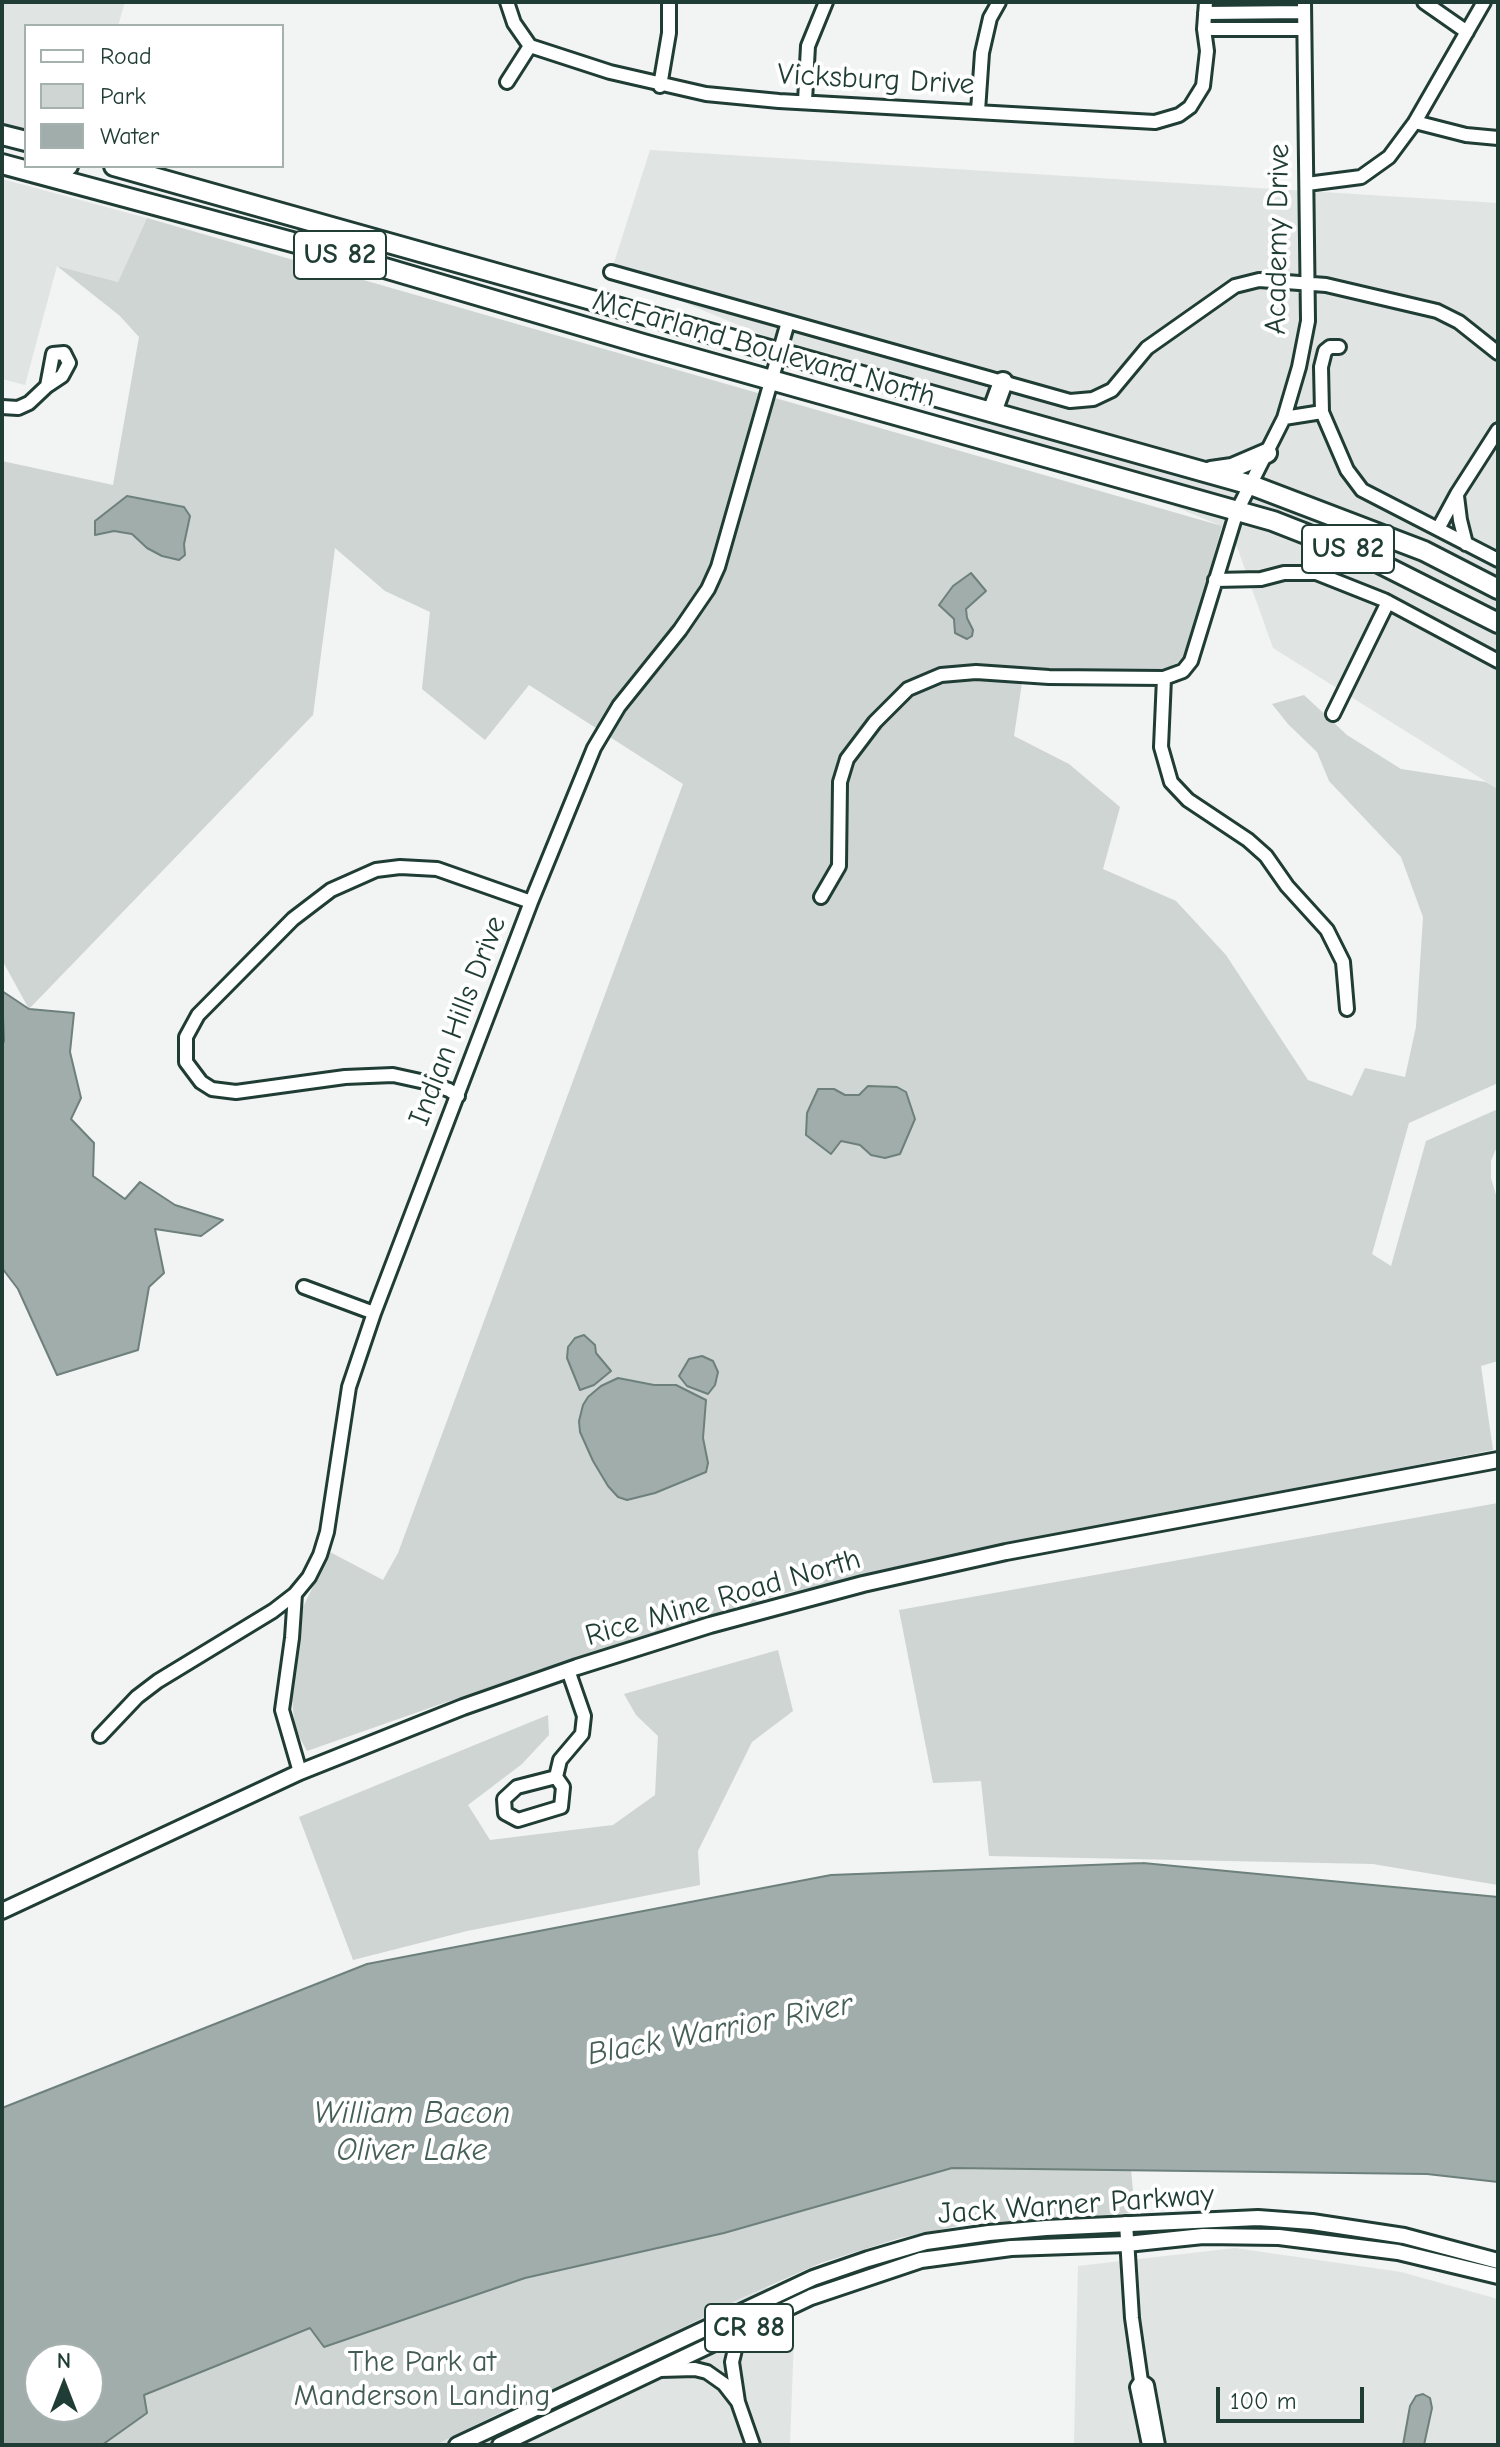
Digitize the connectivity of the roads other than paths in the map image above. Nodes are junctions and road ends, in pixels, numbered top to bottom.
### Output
1 (507, 2) edge
2 (669, 2) edge
3 (826, 2) edge
4 (999, 2) edge
5 (1424, 2) edge
6 (1484, 2) edge
7 (1206, 7) edge
8 (1304, 7) edge
9 (1204, 29) junction
10 (1304, 29) junction
11 (1467, 32) junction
12 (530, 46) junction
13 (507, 82) dead end
14 (660, 86) junction
15 (805, 101) junction
16 (978, 111) junction
17 (1415, 122) junction
18 (2, 135) edge
19 (1498, 138) edge
20 (24, 140) edge
21 (2, 164) edge
22 (65, 168) edge
23 (121, 168) edge
24 (34, 174) junction
25 (1307, 184) junction
26 (611, 272) dead end
27 (1309, 283) junction
28 (788, 322) junction
29 (1339, 347) dead end
30 (779, 353) junction
31 (1498, 353) edge
32 (772, 381) junction
33 (1003, 382) junction
34 (47, 386) dead end
35 (2, 407) edge
36 (992, 412) junction
37 (1322, 412) junction
38 (1284, 418) junction
39 (1498, 430) edge
40 (1267, 453) junction
41 (1204, 472) junction
42 (1251, 485) junction
43 (1457, 494) junction
44 (1237, 511) junction
45 (1438, 529) junction
46 (1466, 544) junction
47 (1498, 560) edge
48 (1215, 580) junction
49 (1498, 589) edge
50 (1388, 602) junction
51 (1498, 623) edge
52 (1498, 661) edge
53 (1164, 678) junction
54 (1333, 714) dead end
55 (821, 897) dead end
56 (531, 902) junction
57 (1347, 1009) dead end
58 (458, 1096) junction
59 (304, 1287) dead end
60 (374, 1313) junction
61 (1498, 1460) edge
62 (295, 1594) junction
63 (568, 1670) junction
64 (100, 1736) dead end
65 (300, 1772) junction
66 (556, 1777) junction
67 (2, 1911) edge
68 (1126, 2223) junction
69 (1127, 2244) junction
70 (1498, 2261) edge
71 (1498, 2276) edge
72 (739, 2333) junction
73 (660, 2370) junction
74 (1141, 2381) junction
75 (738, 2402) junction
76 (457, 2445) edge
77 (500, 2445) edge
78 (753, 2445) edge
79 (1149, 2445) edge
80 (1158, 2445) edge

1 - 12 street
2 - 14 street
3 - 15 street
4 - 16 street
5 - 11 street
6 - 11 street
7 - 8 street, Vicksburg Drive
7 - 9 street, Vicksburg Drive
8 - 10 street, Academy Drive
9 - 10 street
9 - 16 street, Vicksburg Drive
10 - 25 street, Academy Drive
11 - 17 street
12 - 13 street
12 - 14 street, Vicksburg Drive
14 - 15 street, Vicksburg Drive
15 - 16 street, Vicksburg Drive
17 - 19 street
17 - 25 street
18 - 20 highway
21 - 24 highway, McFarland Boulevard North / US 82
22 - 24 highway
23 - 30 highway, McFarland Boulevard North / US 82
24 - 32 highway, McFarland Boulevard North / US 82
25 - 27 street, Academy Drive
26 - 28 street
27 - 31 street
27 - 33 street
27 - 38 street, Academy Drive
28 - 30 street, Indian Hills Drive
28 - 33 street
29 - 37 street
30 - 32 street, Indian Hills Drive
30 - 36 highway, McFarland Boulevard North / US 82
32 - 44 highway, McFarland Boulevard North / US 82
32 - 56 street, Indian Hills Drive
33 - 36 highway
34 - 35 street
36 - 41 highway, McFarland Boulevard North / US 82
37 - 38 street
37 - 45 street
38 - 40 street, Academy Drive
39 - 43 street
40 - 41 highway
40 - 42 street, Academy Drive
41 - 42 highway, McFarland Boulevard North / US 82
42 - 44 street, Academy Drive
42 - 49 highway, McFarland Boulevard North / US 82
43 - 45 street
43 - 46 street
44 - 48 street, Academy Drive
44 - 51 highway, McFarland Boulevard North / US 82
45 - 46 street
46 - 47 street
48 - 50 street
48 - 53 street, Academy Drive
50 - 52 street
50 - 54 street
53 - 55 street
53 - 57 street
56 - 58 street, Indian Hills Drive
56 - 58 street
58 - 60 street, Indian Hills Drive
59 - 60 street
60 - 62 street, Indian Hills Drive
61 - 63 main road, Rice Mine Road North
62 - 64 street
62 - 65 street, Indian Hills Drive
63 - 65 main road, Rice Mine Road North
63 - 66 street
65 - 67 main road, Rice Mine Road North
66 - 66 street
68 - 69 street
68 - 70 main road, Jack Warner Parkway
68 - 76 main road, Jack Warner Parkway
69 - 71 main road, Jack Warner Parkway / CR 88
69 - 72 main road, Jack Warner Parkway / CR 88
69 - 74 street
72 - 73 main road, Jack Warner Parkway / CR 88
72 - 75 street
73 - 75 street
73 - 77 main road, Jack Warner Parkway / CR 88
74 - 79 street
74 - 80 street
75 - 78 street

